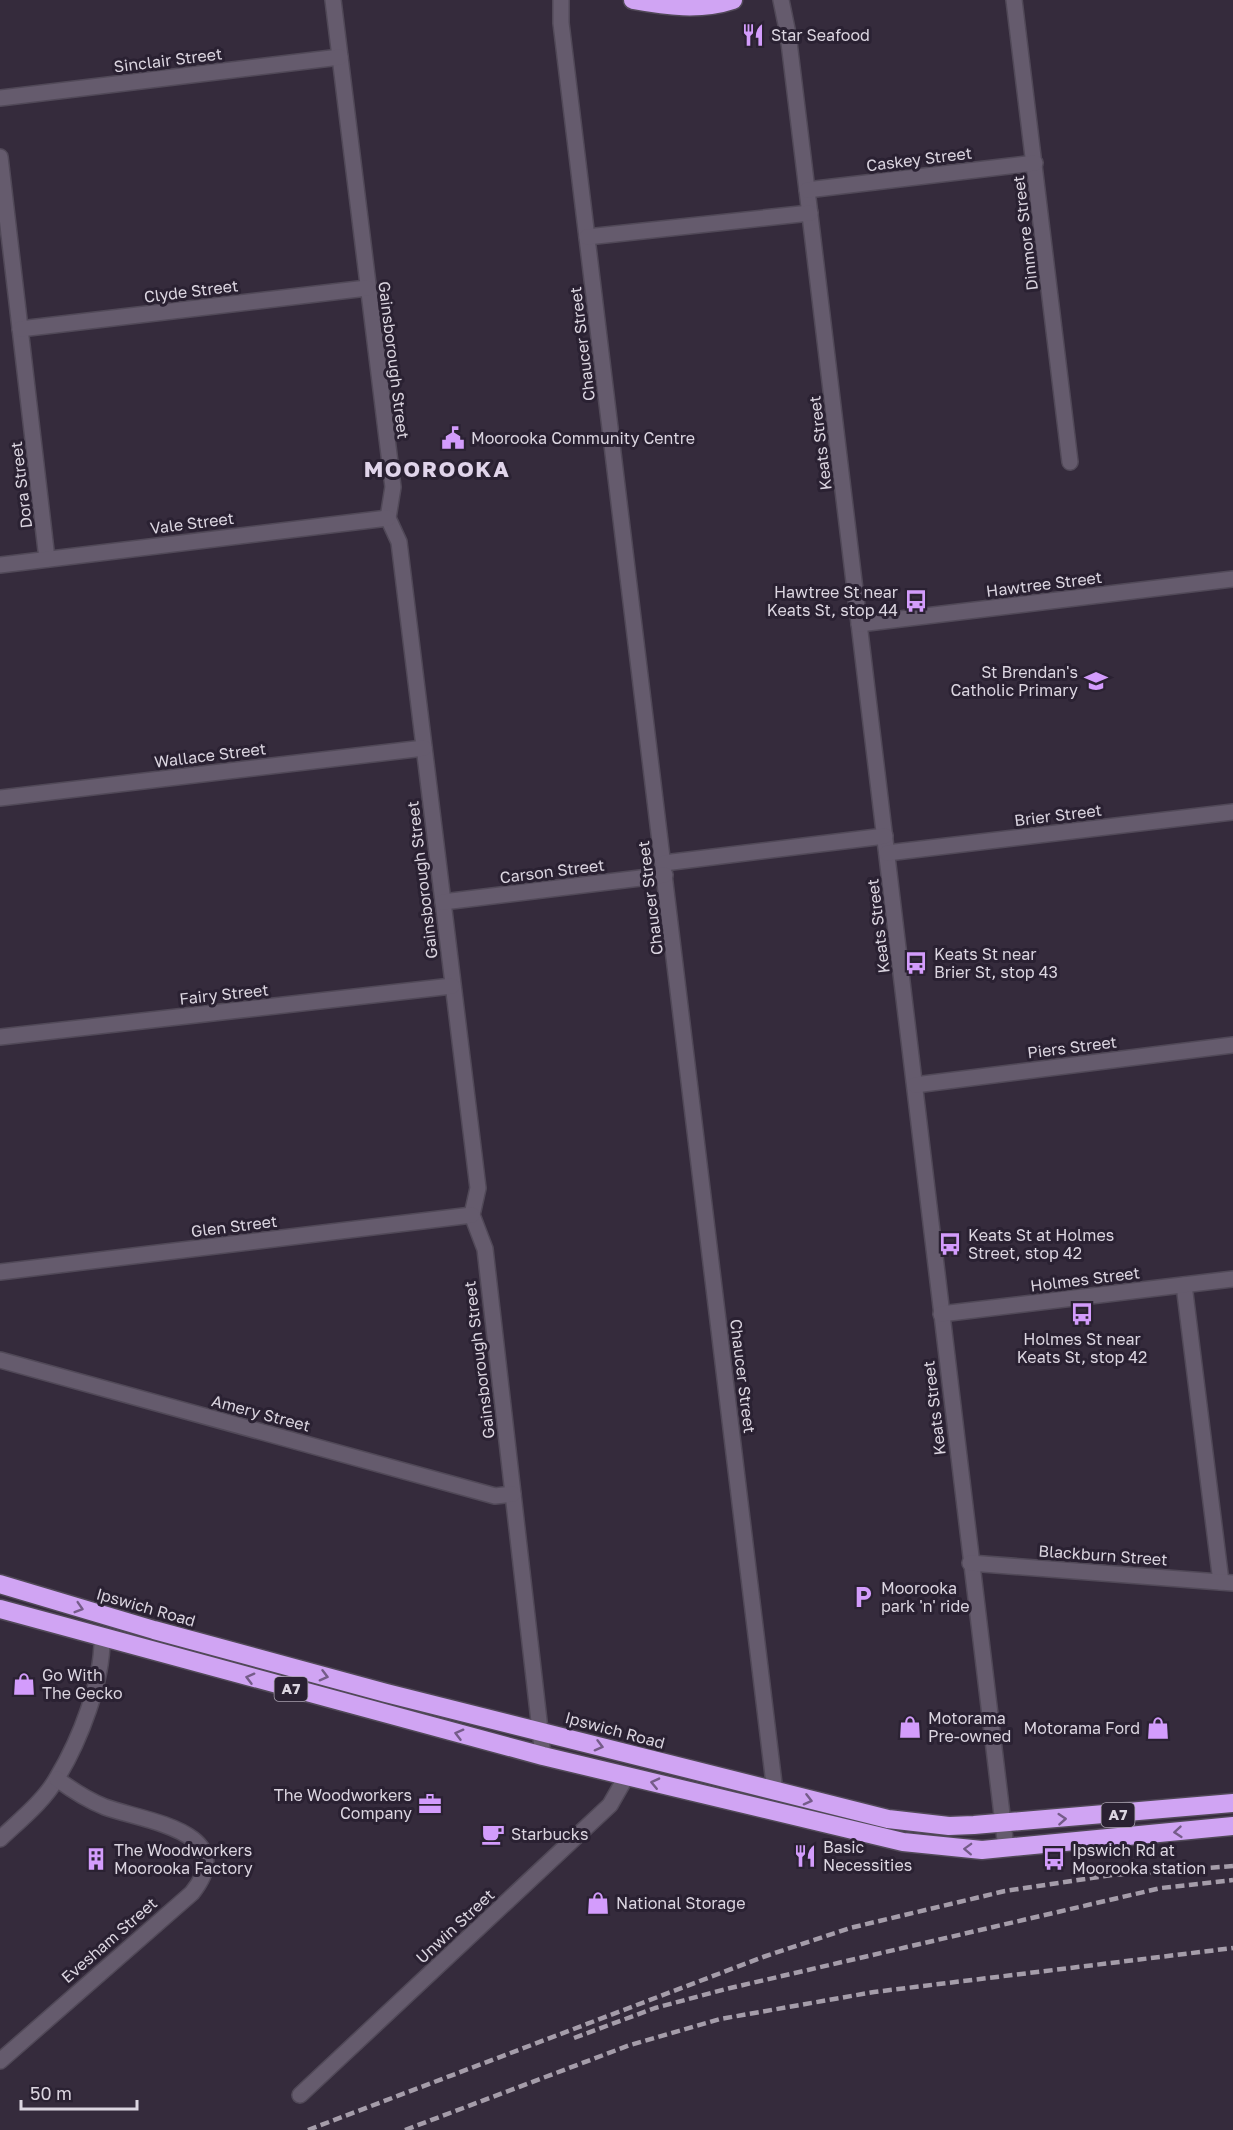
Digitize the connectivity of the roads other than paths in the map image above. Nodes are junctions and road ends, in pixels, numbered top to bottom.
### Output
1 (333, 0) edge
2 (561, 0) edge
3 (633, 0) edge
4 (733, 0) edge
5 (781, 0) edge
6 (1014, 0) edge
7 (340, 57) junction
8 (0, 98) edge
9 (0, 157) edge
10 (1035, 163) junction
11 (807, 190) junction
12 (810, 213) junction
13 (587, 237) junction
14 (367, 288) junction
15 (20, 329) junction
16 (1070, 462) dead end
17 (388, 518) junction
18 (47, 559) junction
19 (0, 565) edge
20 (1233, 579) edge
21 (859, 624) junction
22 (424, 748) junction
23 (0, 798) edge
24 (1233, 812) edge
25 (885, 836) junction
26 (887, 853) junction
27 (664, 869) junction
28 (442, 902) junction
29 (452, 986) junction
30 (0, 1037) edge
31 (1233, 1045) edge
32 (915, 1085) junction
33 (472, 1215) junction
34 (0, 1272) edge
35 (1233, 1279) edge
36 (1184, 1286) junction
37 (941, 1314) junction
38 (0, 1360) edge
39 (513, 1494) junction
40 (970, 1563) junction
41 (1227, 1582) edge
42 (0, 1584) edge
43 (0, 1609) edge
44 (102, 1637) junction
45 (542, 1731) junction
46 (543, 1756) junction
47 (626, 1777) junction
48 (57, 1779) junction
49 (775, 1792) junction
50 (1233, 1803) edge
51 (1003, 1823) junction
52 (1233, 1826) edge
53 (0, 1839) edge
54 (1006, 1848) junction
55 (0, 2061) edge
56 (300, 2095) dead end

1 - 7 street, Gainsborough Street
2 - 13 street, Chaucer Street
3 - 4 highway
5 - 11 street, Keats Street
6 - 10 street, Dinmore Street
7 - 8 street, Sinclair Street
7 - 14 street, Gainsborough Street
9 - 15 street, Dora Street
10 - 11 street, Caskey Street
10 - 16 street, Dinmore Street
11 - 12 street, Keats Street
12 - 13 street
12 - 21 street, Keats Street
13 - 27 street, Chaucer Street
14 - 15 street, Clyde Street
14 - 17 street, Gainsborough Street
15 - 18 street, Dora Street
17 - 18 street, Vale Street
17 - 22 street, Gainsborough Street
18 - 19 street, Vale Street
20 - 21 street, Hawtree Street
21 - 25 street, Keats Street
22 - 23 street, Wallace Street
22 - 28 street, Gainsborough Street
24 - 26 street, Brier Street
25 - 26 street, Keats Street
25 - 27 street, Carson Street
26 - 32 street, Keats Street
27 - 28 street, Carson Street
27 - 49 street, Chaucer Street
28 - 29 street, Gainsborough Street
29 - 30 street, Fairy Street
29 - 33 street, Gainsborough Street
31 - 32 street, Piers Street
32 - 37 street, Keats Street
33 - 34 street, Glen Street
33 - 39 street, Gainsborough Street
35 - 36 street, Holmes Street
36 - 37 street, Holmes Street
36 - 41 street
37 - 40 street, Keats Street
38 - 39 street, Amery Street
39 - 45 street, Gainsborough Street
40 - 41 street, Blackburn Street
40 - 51 street, Keats Street
42 -> 45 highway, Ipswich Road / A7
43 - 44 highway, A7
46 -> 44 highway, A7
44 - 48 street
45 - 46 street, Gainsborough Street
45 -> 49 highway, Ipswich Road / A7
46 - 47 highway, A7
54 -> 47 highway, A7
47 - 56 street, Unwin Street
48 - 53 street
48 - 55 street, Evesham Street
49 -> 51 highway, Ipswich Road / A7
51 -> 50 highway, Ipswich Road / A7
51 - 54 street, Keats Street
52 -> 54 highway, A7

